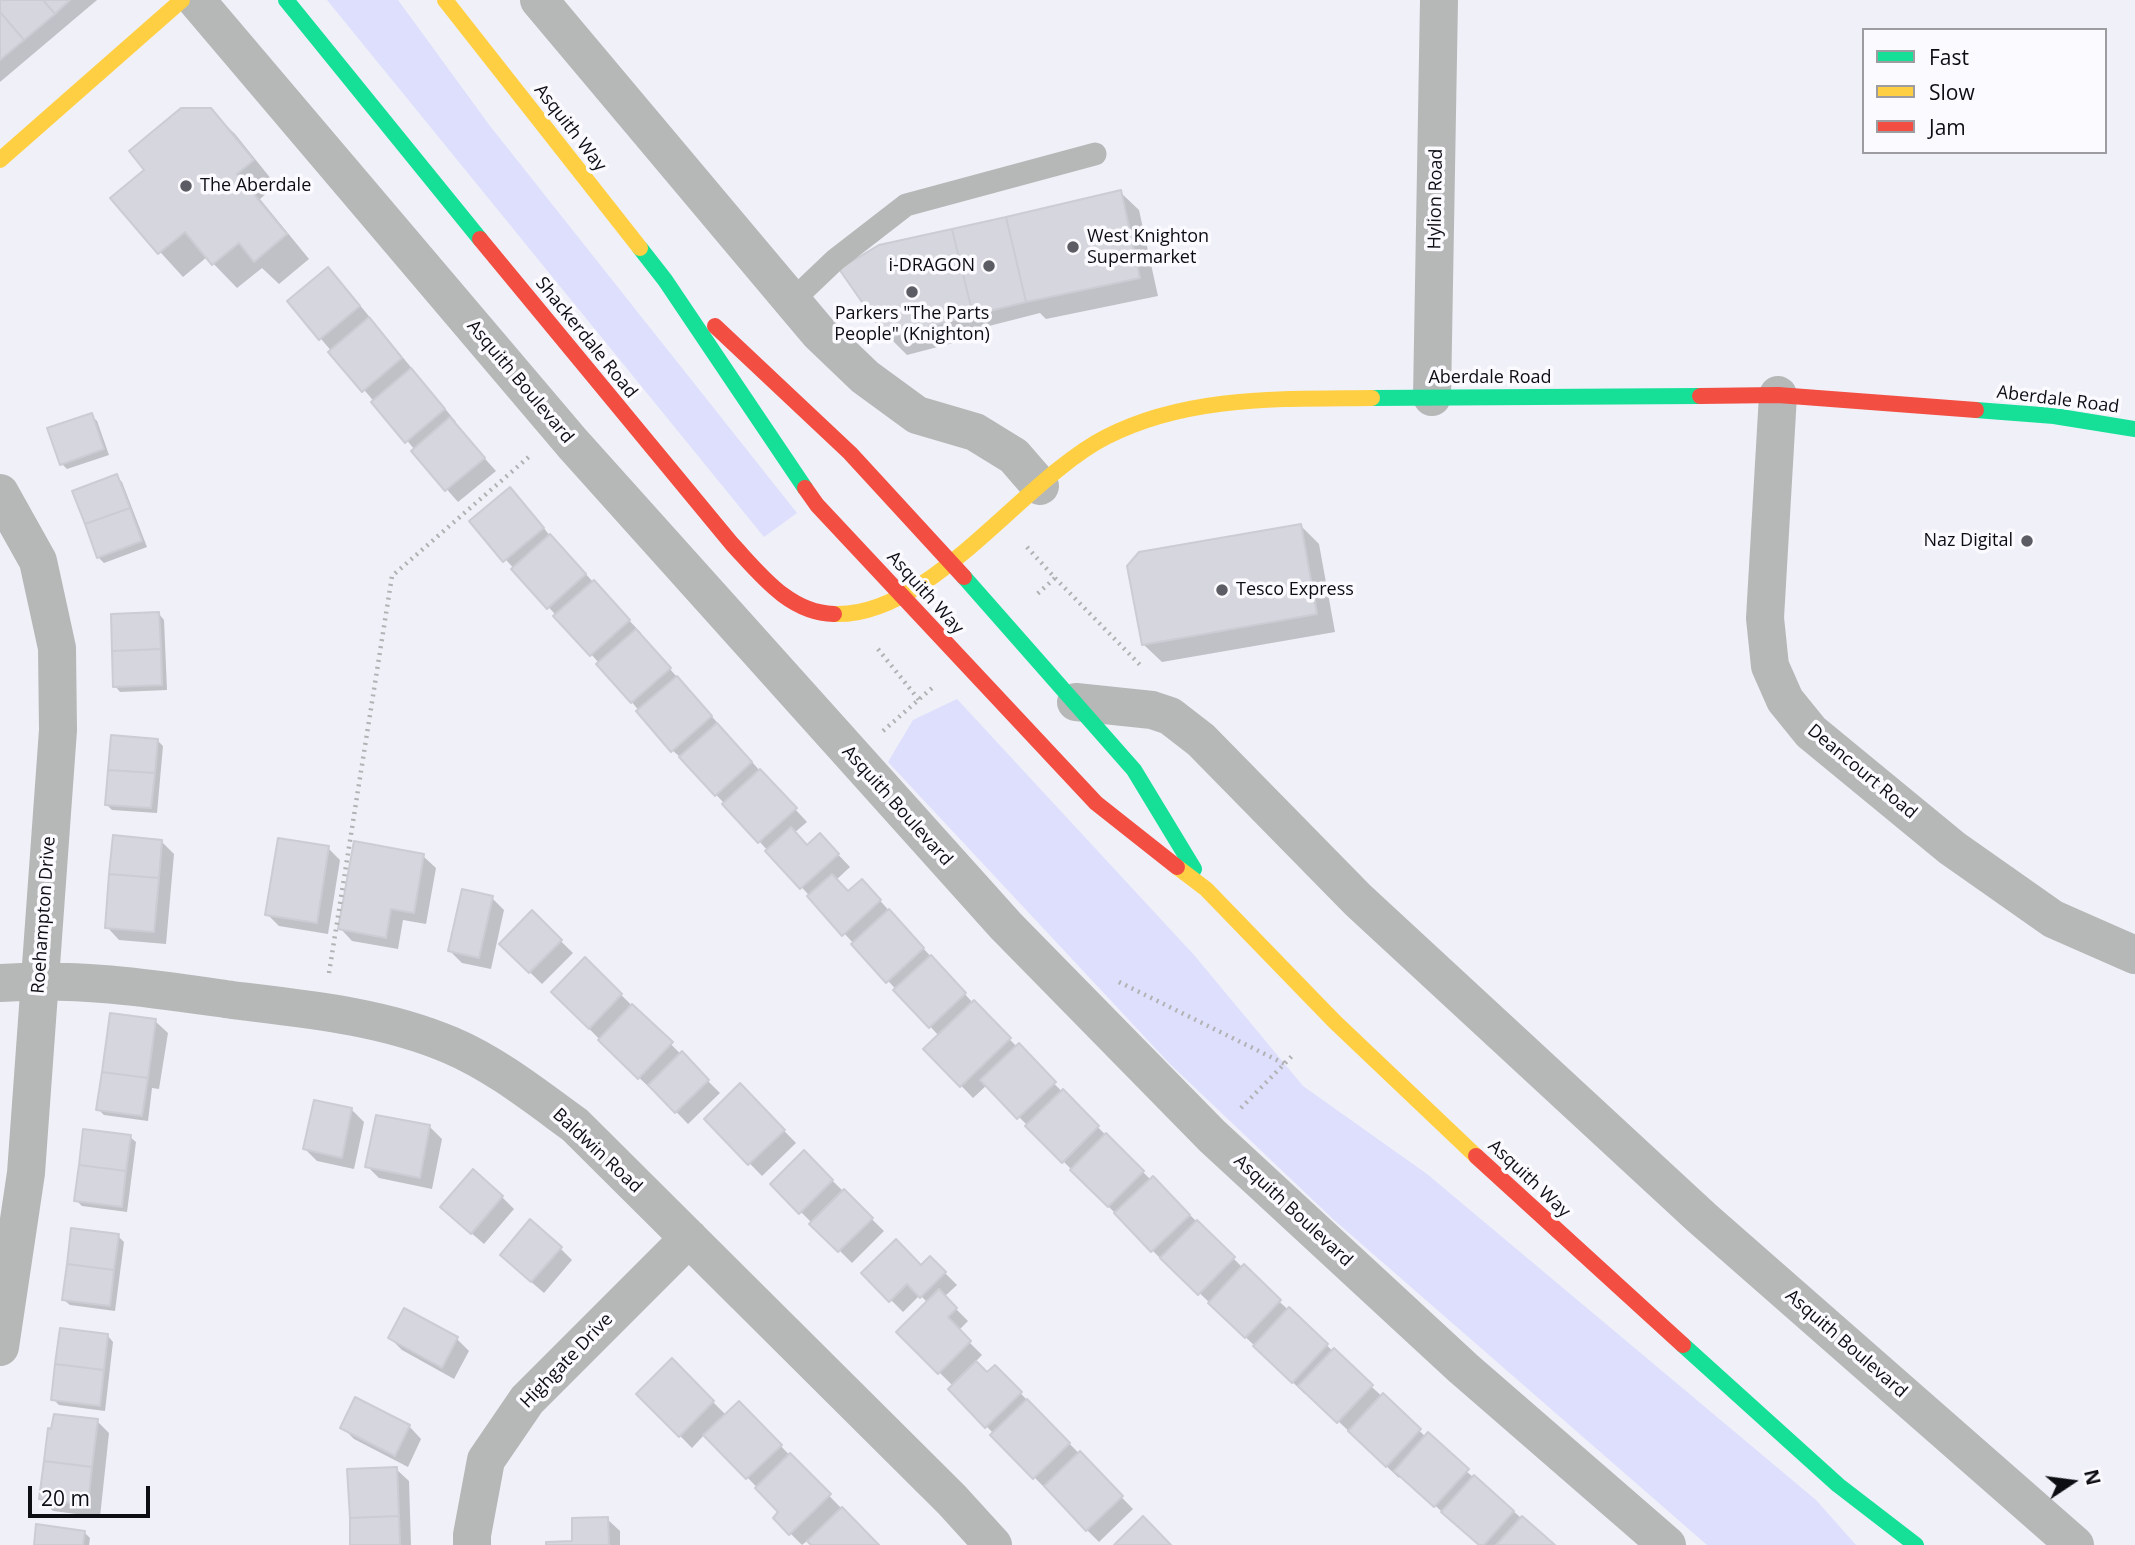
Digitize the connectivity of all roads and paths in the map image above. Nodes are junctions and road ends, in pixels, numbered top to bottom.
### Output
1 (182, 0) edge
2 (196, 0) edge
3 (286, 0) edge
4 (445, 0) edge
5 (539, 0) edge
6 (1439, 0) edge
7 (1095, 154) dead end
8 (0, 160) edge
9 (665, 279) junction
10 (792, 301) junction
11 (1778, 395) junction
12 (1432, 397) junction
13 (560, 429) junction
14 (2135, 429) edge
15 (1040, 486) junction
16 (0, 493) edge
17 (950, 563) junction
18 (1055, 579) dead end
19 (904, 596) junction
20 (1076, 702) junction
21 (1171, 716) junction
22 (1206, 889) junction
23 (2135, 955) edge
24 (39, 980) junction
25 (1115, 980) dead end
26 (0, 982) edge
27 (323, 1011) junction
28 (1294, 1054) dead end
29 (1285, 1064) junction
30 (1212, 1136) junction
31 (689, 1238) junction
32 (0, 1347) edge
33 (1838, 1485) junction
34 (472, 1545) edge
35 (993, 1545) edge
36 (1667, 1545) edge
37 (1891, 1545) edge
38 (1916, 1545) edge
39 (2075, 1545) edge

1 - 8 main road
2 - 13 street, Asquith Boulevard
3 - 19 main road, Shackerdale Road
4 - 9 main road, Asquith Way
5 - 10 street
6 - 12 street, Hylion Road
7 - 10 lane
9 - 17 main road, Asquith Way
9 - 19 main road, Asquith Way
10 - 15 street
11 - 12 main road, Aberdale Road
11 - 14 main road, Aberdale Road
11 - 23 street, Deancourt Road
12 - 15 main road, Aberdale Road
13 - 27 path
13 - 30 street, Asquith Boulevard
15 - 17 main road, Aberdale Road
16 - 24 street, Roehampton Drive
17 - 19 main road, Aberdale Road
17 - 20 main road, Asquith Way
18 - 21 path
19 - 22 main road, Asquith Way
20 - 21 street, Asquith Boulevard
20 - 22 main road, Asquith Way
21 - 39 street, Asquith Boulevard
22 - 33 main road, Asquith Way
24 - 26 street, Baldwin Road
24 - 27 street, Baldwin Road
24 - 32 street, Roehampton Drive
25 - 29 path
27 - 31 street, Baldwin Road
28 - 29 path
29 - 30 path
30 - 36 street, Asquith Boulevard
31 - 34 street, Highgate Drive
31 - 35 street, Baldwin Road
33 - 37 main road, Asquith Way
33 - 38 main road, Asquith Way

